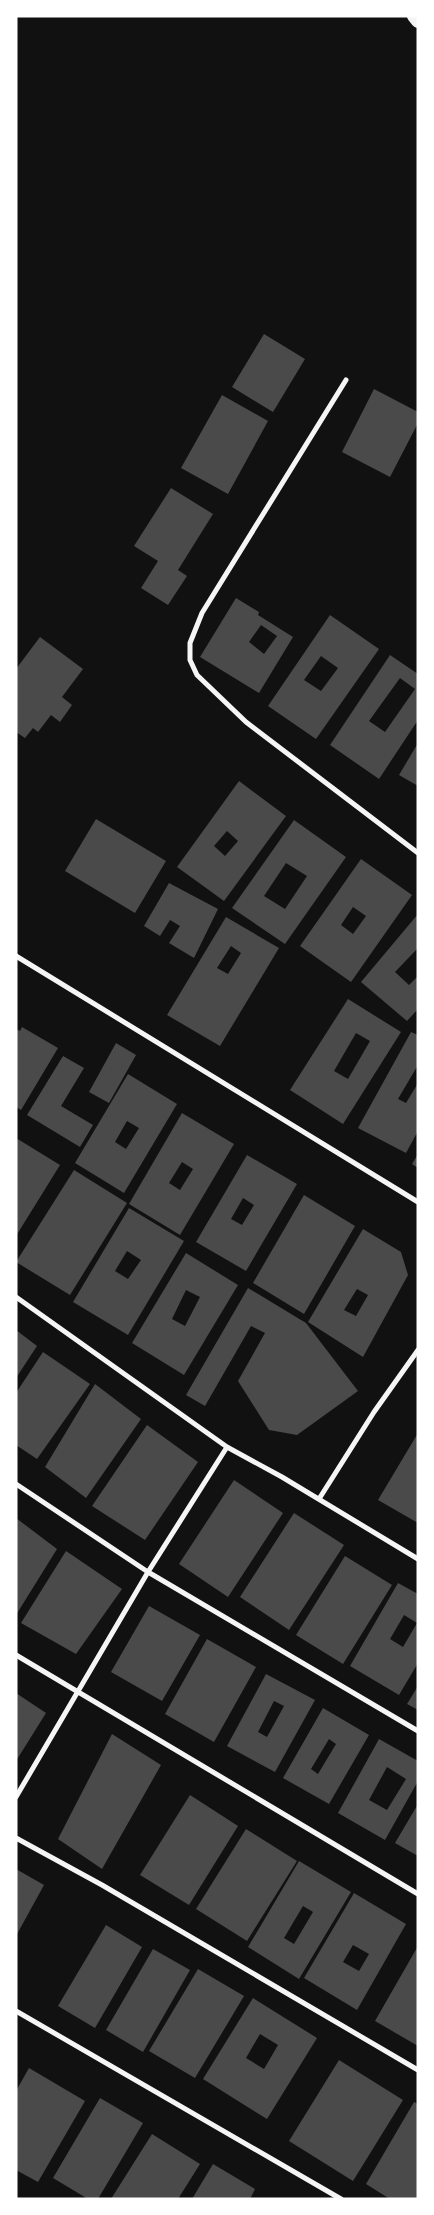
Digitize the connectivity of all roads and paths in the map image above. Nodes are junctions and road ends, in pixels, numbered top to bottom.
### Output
1 (414, 16) edge
2 (418, 20) edge
3 (346, 380) dead end
4 (418, 853) edge
5 (16, 956) edge
6 (418, 1202) edge
7 (16, 1298) edge
8 (418, 1350) edge
9 (227, 1447) junction
10 (16, 1484) edge
11 (319, 1499) junction
12 (418, 1559) edge
13 (148, 1572) junction
14 (16, 1655) edge
15 (78, 1692) junction
16 (418, 1731) edge
17 (16, 1797) edge
18 (16, 1838) edge
19 (418, 1894) edge
20 (16, 2011) edge
21 (418, 2070) edge
22 (341, 2199) edge

1 - 2 highway
3 - 4 street
5 - 6 street
7 - 9 street
8 - 11 street
9 - 11 street
9 - 13 street
10 - 13 street
11 - 12 street
13 - 15 street
13 - 16 street
14 - 15 street
15 - 17 street
15 - 19 street
18 - 21 street
20 - 22 street

